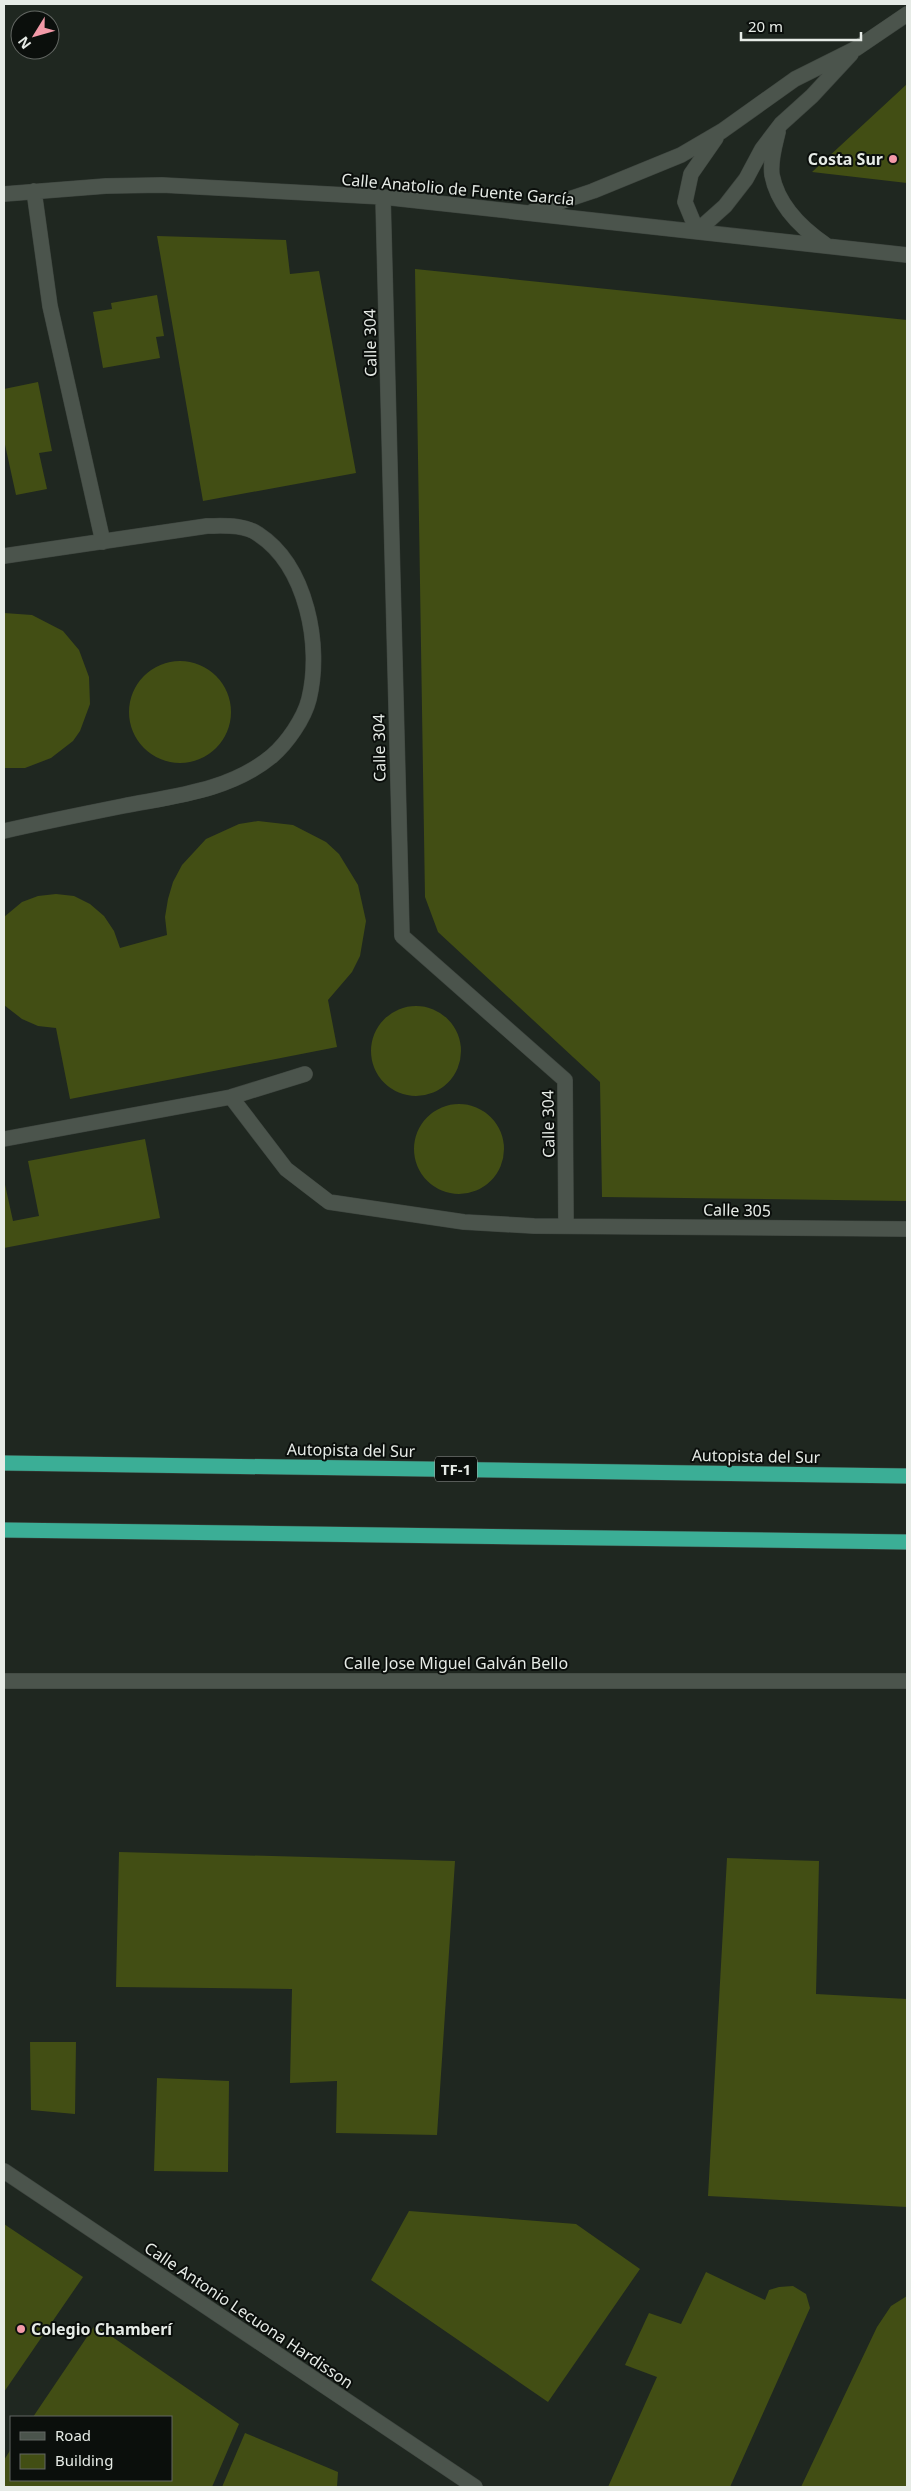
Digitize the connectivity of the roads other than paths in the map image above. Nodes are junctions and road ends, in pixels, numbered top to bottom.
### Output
1 (907, 14) edge
2 (857, 48) junction
3 (779, 127) junction
4 (722, 131) junction
5 (34, 191) junction
6 (4, 194) edge
7 (384, 197) junction
8 (528, 213) junction
9 (697, 231) junction
10 (827, 246) junction
11 (907, 256) edge
12 (103, 542) junction
13 (4, 556) edge
14 (4, 831) edge
15 (305, 1074) dead end
16 (231, 1096) junction
17 (4, 1139) edge
18 (566, 1225) junction
19 (907, 1229) edge
20 (4, 1463) edge
21 (907, 1476) edge
22 (4, 1530) edge
23 (907, 1542) edge
24 (4, 1680) edge
25 (907, 1681) edge
26 (4, 2171) edge
27 (475, 2487) edge

1 - 2 street
2 - 3 street
2 - 4 street
3 - 9 street
3 - 10 street
4 - 8 street
4 - 9 street
5 - 6 street, Calle Anatolio de Fuente García
5 - 7 street, Calle Anatolio de Fuente García
5 - 12 street
7 - 8 street, Calle Anatolio de Fuente García
7 - 18 street, Calle 304
8 - 9 street, Calle Anatolio de Fuente García
9 - 10 street, Calle Anatolio de Fuente García
10 - 11 street, Calle Anatolio de Fuente García
12 - 13 street
12 - 14 street
15 - 16 street
16 - 17 street
16 - 18 street, Calle 305
18 - 19 street, Calle 305
20 - 21 highway, Autopista del Sur / TF-1
22 - 23 highway
24 - 25 street, Calle Jose Miguel Galván Bello
26 - 27 street, Calle Antonio Lecuona Hardisson

